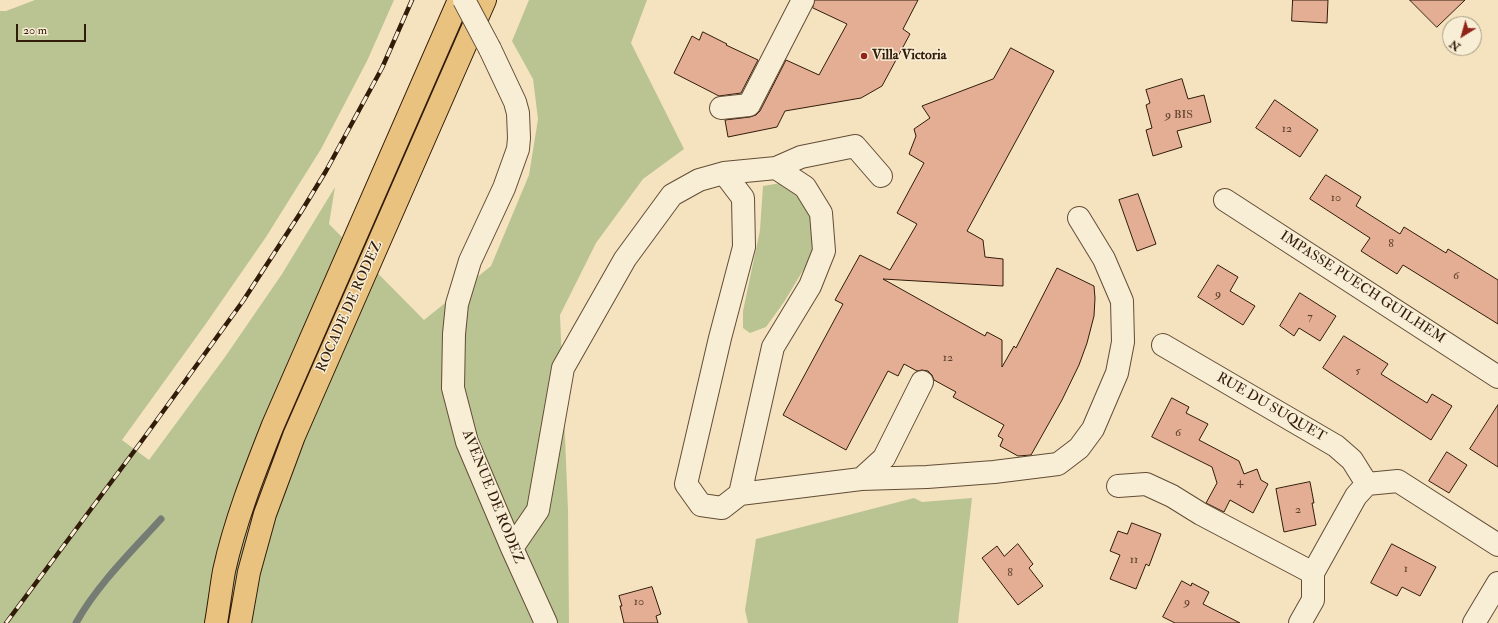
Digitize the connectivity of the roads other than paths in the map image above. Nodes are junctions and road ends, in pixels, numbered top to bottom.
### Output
1 (459, 0) edge
2 (464, 0) edge
3 (486, 0) edge
4 (803, 0) edge
5 (721, 108) dead end
6 (776, 168) junction
7 (724, 173) junction
8 (881, 176) dead end
9 (1225, 200) dead end
10 (1079, 218) dead end
11 (1163, 345) dead end
12 (1498, 377) edge
13 (922, 382) dead end
14 (861, 479) junction
15 (1367, 484) junction
16 (1118, 486) dead end
17 (740, 494) junction
18 (1498, 544) edge
19 (512, 548) junction
20 (1313, 573) junction
21 (1498, 583) edge
22 (216, 623) edge
23 (240, 623) edge
24 (546, 623) edge
25 (1300, 623) edge
26 (1474, 623) edge

1 - 22 highway, ROCADE DE RODEZ
2 - 19 street, AVENUE DE RODEZ, bridge
3 - 23 highway, ROCADE DE RODEZ
4 - 5 street
6 - 7 street
6 - 8 street
6 - 17 street
7 - 17 street
7 - 19 street
9 - 12 street, IMPASSE PUECH GUILHEM
10 - 14 street
11 - 15 street, RUE DU SUQUET
13 - 14 street
14 - 17 street
15 - 18 street
15 - 20 street
16 - 20 street
19 - 24 street, AVENUE DE RODEZ
20 - 25 street
21 - 26 street

